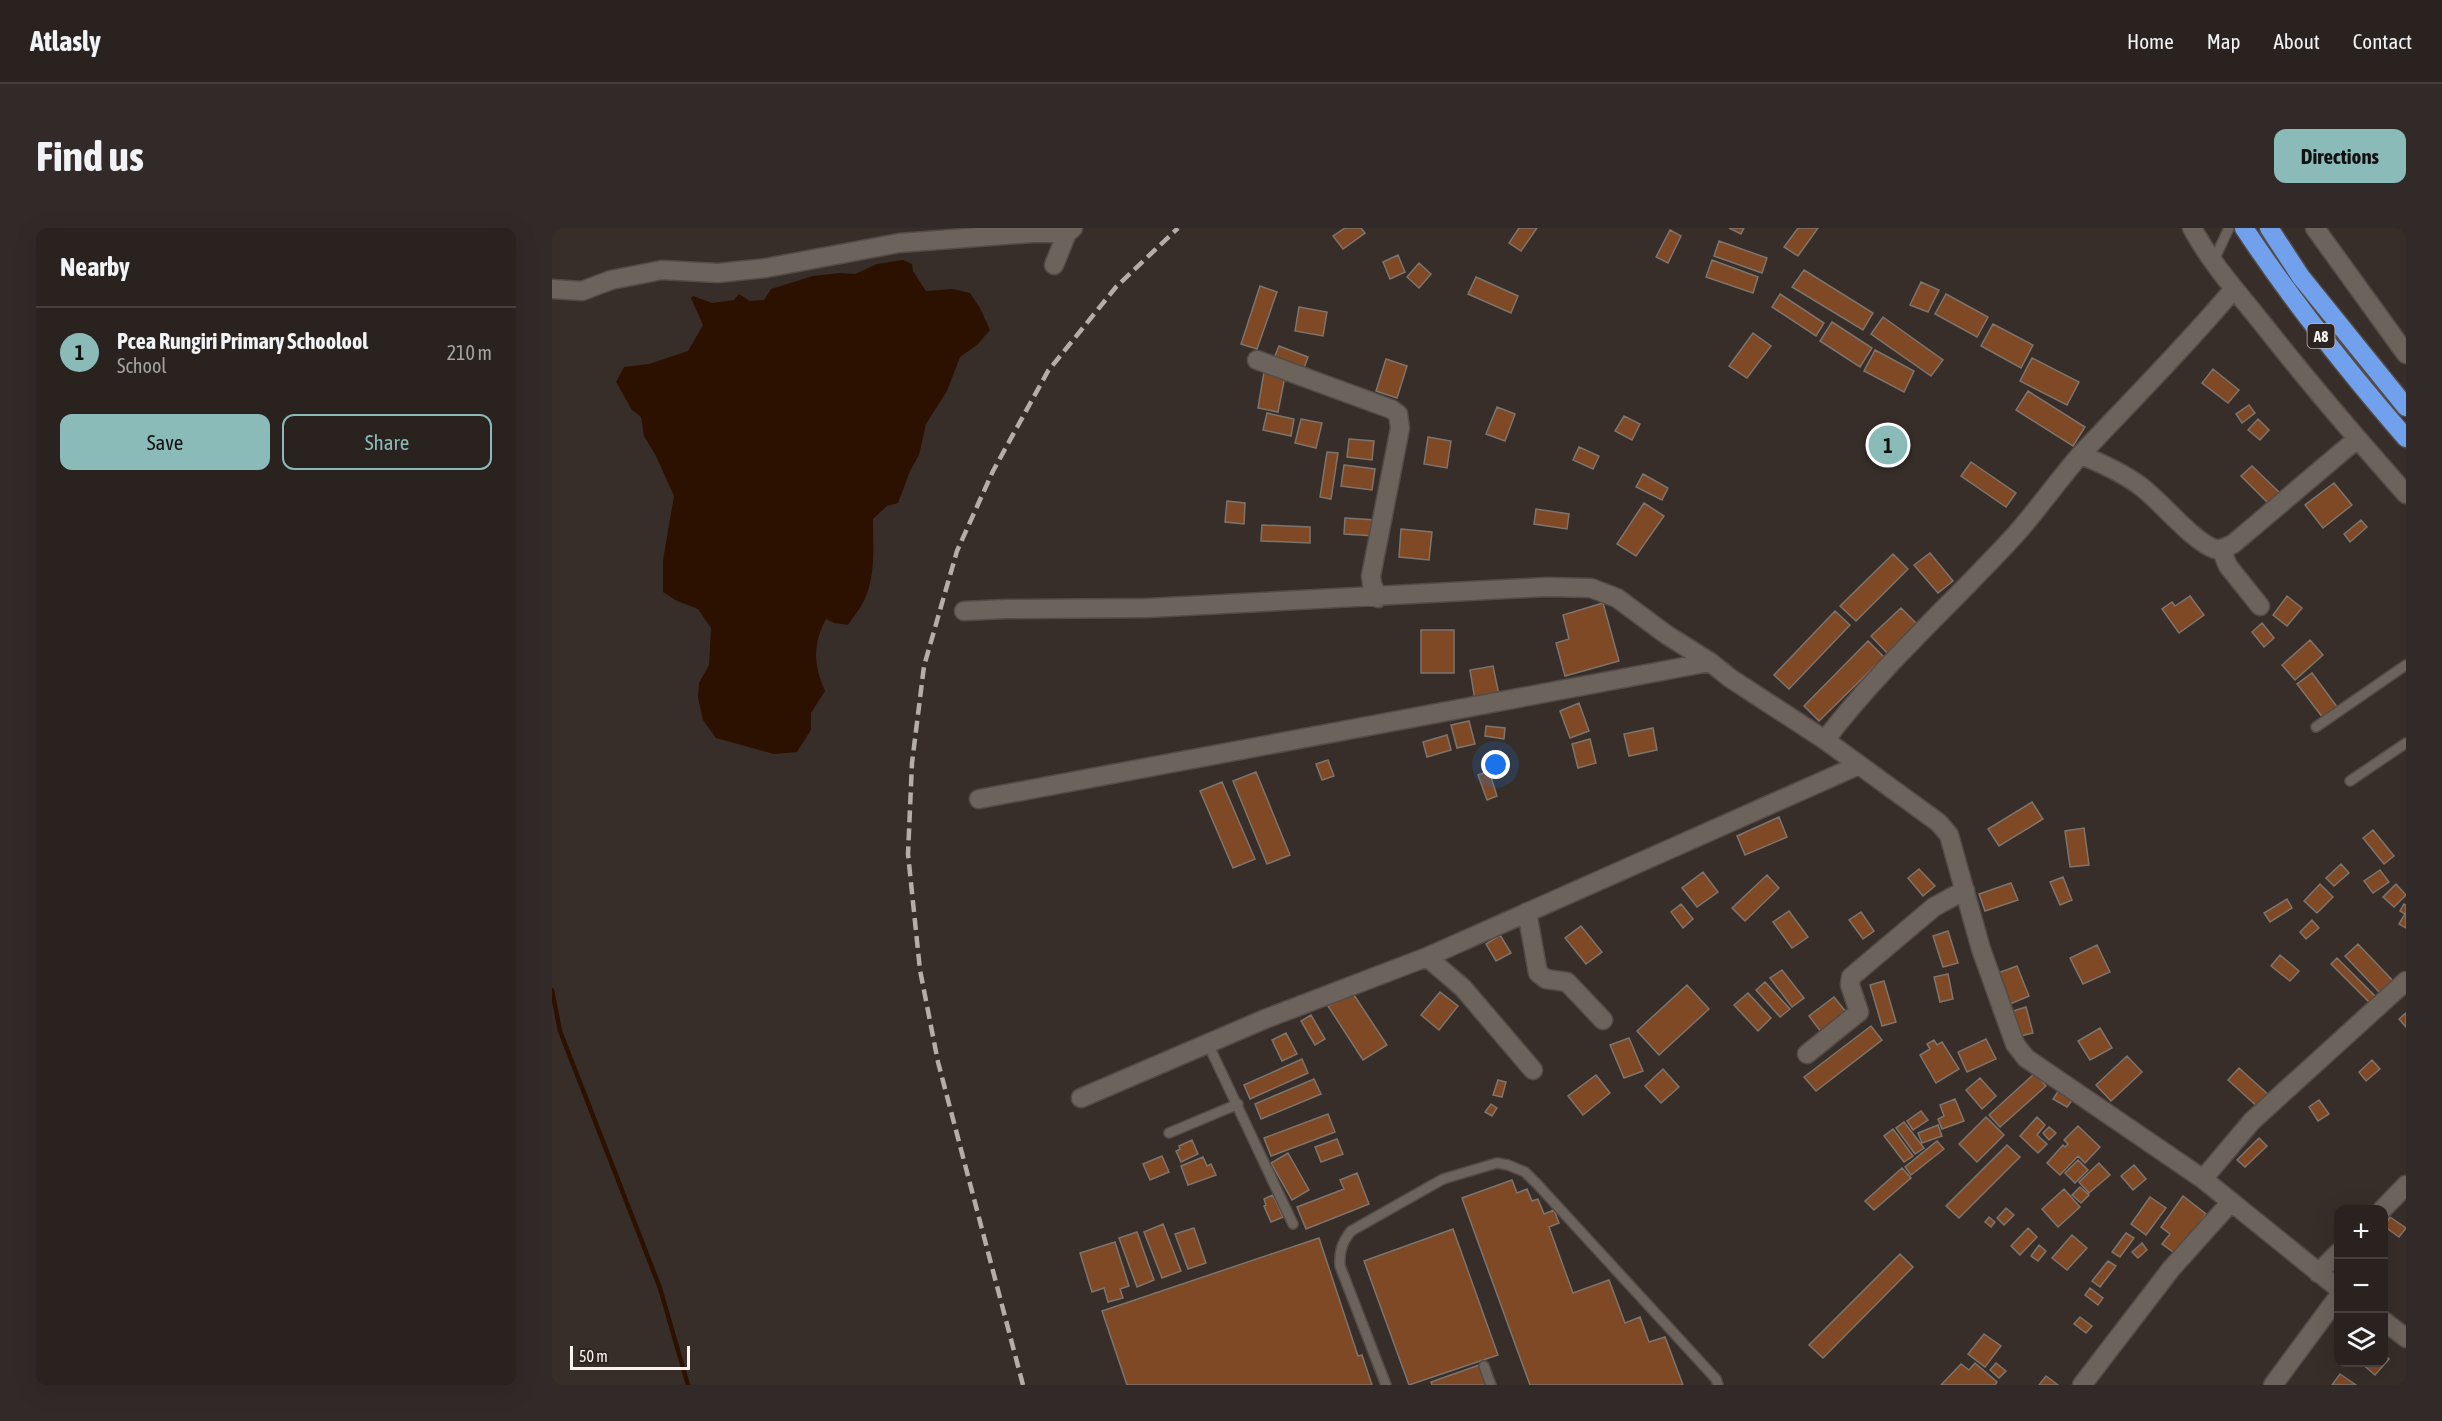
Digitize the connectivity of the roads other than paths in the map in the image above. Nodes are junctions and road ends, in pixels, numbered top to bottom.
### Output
1 (907, 228) edge
2 (2192, 228) edge
3 (2229, 228) edge
4 (2244, 228) edge
5 (2269, 228) edge
6 (2314, 228) edge
7 (1070, 231) edge
8 (923, 242) junction
9 (2213, 262) junction
10 (1054, 265) dead end
11 (552, 289) edge
12 (2233, 290) junction
13 (2406, 354) edge
14 (1257, 360) dead end
15 (2406, 407) edge
16 (2406, 438) edge
17 (2357, 439) junction
18 (2080, 455) junction
19 (2406, 494) edge
20 (2221, 549) junction
21 (1378, 598) junction
22 (2260, 606) dead end
23 (964, 611) dead end
24 (1710, 662) junction
25 (2406, 665) edge
26 (2316, 727) dead end
27 (1825, 740) junction
28 (2406, 743) edge
29 (1859, 765) junction
30 (2350, 781) dead end
31 (979, 799) dead end
32 (1965, 890) junction
33 (1527, 912) junction
34 (1427, 957) junction
35 (2406, 981) edge
36 (1603, 1020) dead end
37 (1208, 1044) junction
38 (1807, 1054) dead end
39 (1533, 1070) dead end
40 (1081, 1098) dead end
41 (1238, 1104) junction
42 (1169, 1133) dead end
43 (2203, 1179) junction
44 (2406, 1185) edge
45 (2232, 1202) junction
46 (2386, 1205) edge
47 (1293, 1224) dead end
48 (2334, 1256) edge
49 (2318, 1273) junction
50 (2334, 1285) edge
51 (2334, 1302) edge
52 (2388, 1324) edge
53 (2406, 1338) edge
54 (1484, 1366) dead end
55 (1386, 1385) edge
56 (1491, 1385) edge
57 (1718, 1385) edge
58 (2082, 1385) edge
59 (2273, 1385) edge

1 - 8 street
2 - 9 street
3 - 9 lane
4 - 16 highway, A8
5 - 15 highway, A8
6 - 13 street
7 - 8 street
7 - 10 street
8 - 11 street
9 - 12 street
12 - 17 street
12 - 18 street
14 - 21 street
17 - 19 street
17 - 20 street
18 - 20 street
18 - 27 street
20 - 22 street
21 - 23 street
21 - 24 street
24 - 27 street
24 - 31 street
25 - 26 lane
27 - 29 street
28 - 30 lane
29 - 32 street
29 - 33 street
32 - 38 street
32 - 43 street
33 - 34 street
33 - 36 street
34 - 37 street
34 - 39 street
35 - 43 street
37 - 40 street
37 - 41 lane
41 - 42 lane
41 - 47 lane
43 - 45 street
44 - 46 street
45 - 49 street
45 - 58 street
48 - 49 street
49 - 50 street
51 - 59 street
52 - 53 street
54 - 56 lane
55 - 57 lane

